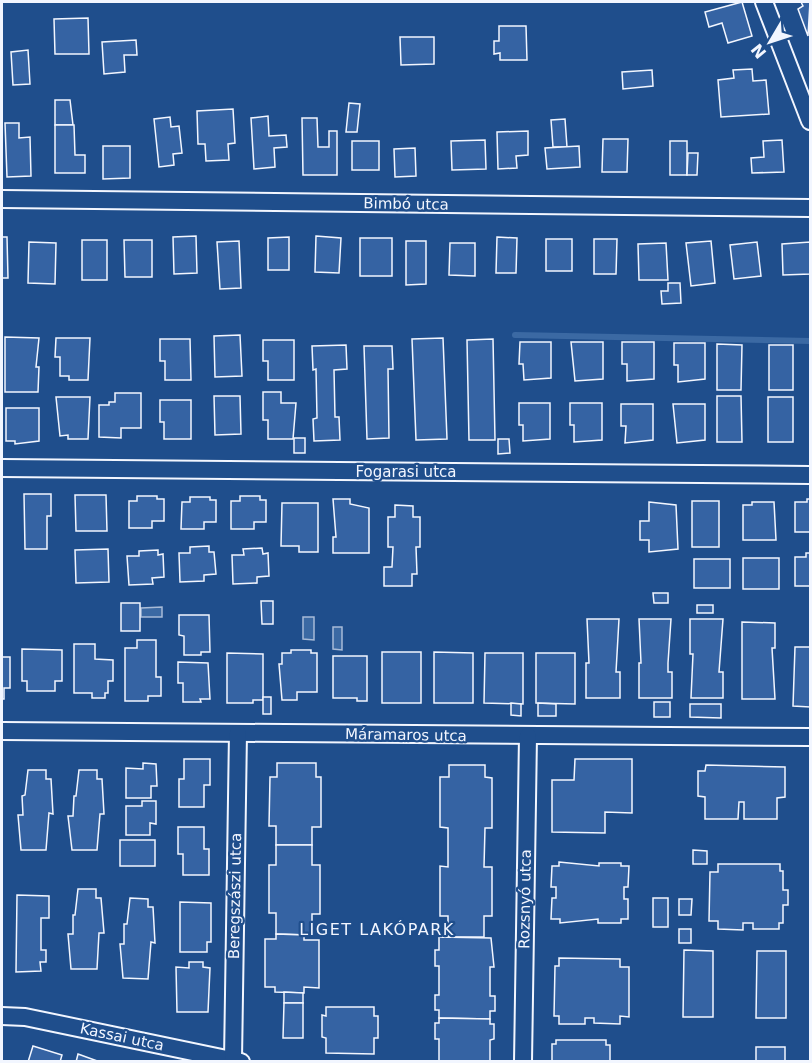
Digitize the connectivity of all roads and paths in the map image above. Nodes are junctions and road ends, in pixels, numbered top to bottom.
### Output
1 (764, 2) edge
2 (810, 121) edge
3 (2, 199) edge
4 (810, 208) edge
5 (2, 468) edge
6 (810, 475) edge
7 (2, 731) edge
8 (238, 733) junction
9 (528, 736) junction
10 (810, 737) edge
11 (2, 1016) edge
12 (237, 1061) edge
13 (523, 1062) edge

1 - 2 street
3 - 4 street, Bimbó utca
5 - 6 street, Fogarasi utca
7 - 8 street, Máramaros utca
8 - 9 street, Máramaros utca
8 - 12 street, Beregszászi utca
9 - 10 street, Máramaros utca
9 - 13 street, Rozsnyó utca
11 - 12 street, Kassai utca

